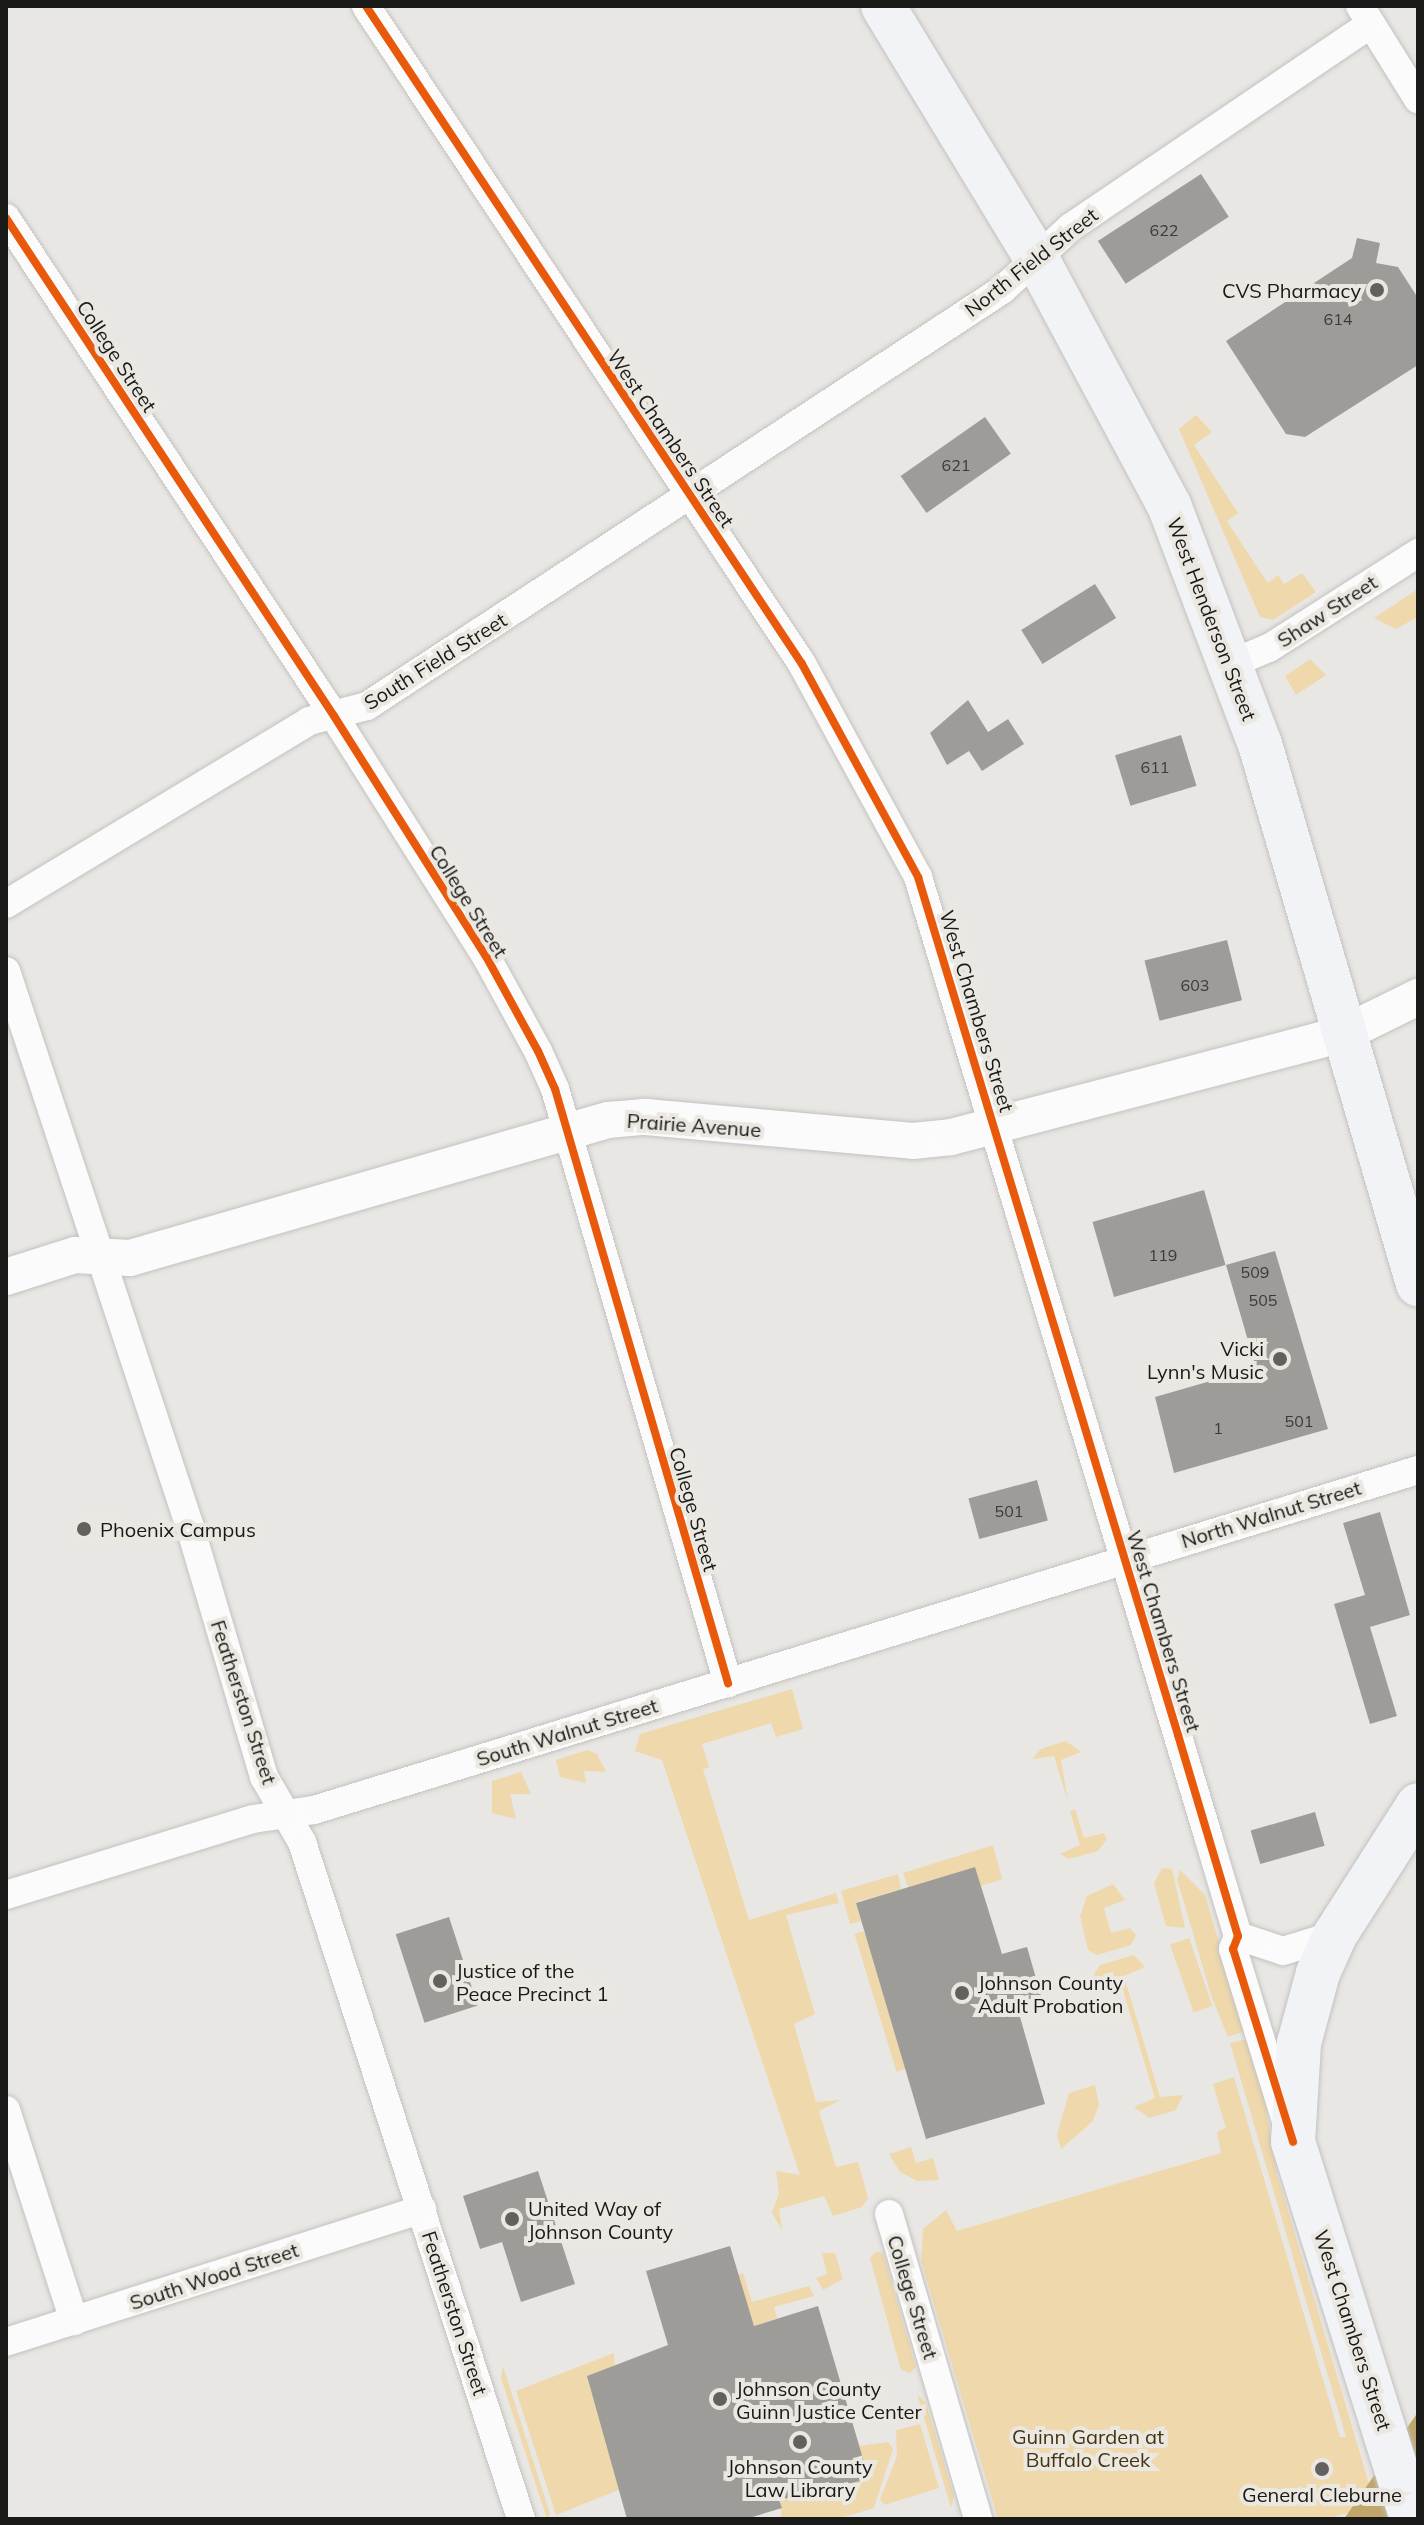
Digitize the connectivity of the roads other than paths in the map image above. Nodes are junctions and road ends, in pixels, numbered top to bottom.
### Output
1 (366, 6) edge
2 (883, 6) edge
3 (1365, 15) edge
4 (1418, 99) edge
5 (6, 218) edge
6 (1037, 259) junction
7 (691, 497) junction
8 (1418, 553) edge
9 (1233, 663) junction
10 (334, 716) junction
11 (6, 904) edge
12 (6, 971) edge
13 (1418, 997) edge
14 (1343, 1034) junction
15 (996, 1127) junction
16 (567, 1130) junction
17 (102, 1257) junction
18 (6, 1277) edge
19 (1418, 1284) edge
20 (1418, 1470) edge
21 (1125, 1558) junction
22 (728, 1683) junction
23 (1418, 1805) edge
24 (285, 1814) junction
25 (6, 1895) edge
26 (1335, 1935) junction
27 (1238, 1936) junction
28 (6, 2110) edge
29 (1293, 2142) junction
30 (422, 2209) junction
31 (889, 2214) dead end
32 (74, 2321) junction
33 (6, 2342) edge
34 (1411, 2518) edge
35 (521, 2519) edge
36 (978, 2519) edge

1 - 7 street, West Chambers Street
2 - 6 main road, West Henderson Street
3 - 4 street
3 - 6 street, North Field Street
5 - 10 street, College Street
6 - 7 street, North Field Street
6 - 9 main road, West Henderson Street
7 - 10 street, South Field Street
7 - 15 street, West Chambers Street
8 - 9 street, Shaw Street
9 - 14 main road, West Henderson Street
10 - 11 street, South Field Street
10 - 16 street, College Street
12 - 17 street, Featherston Street
13 - 14 street, Prairie Avenue
14 - 15 street, Prairie Avenue
14 - 19 main road, West Henderson Street
15 - 16 street, Prairie Avenue
15 - 21 street, West Chambers Street
16 - 17 street, Prairie Avenue
16 - 22 street, College Street
17 - 18 street, Prairie Avenue
17 - 24 street, Featherston Street
20 - 21 street, North Walnut Street
21 - 22 street, South Walnut Street
21 - 27 street, West Chambers Street
22 - 24 street, South Walnut Street
23 - 26 main road, West Chambers Street
24 - 25 street, South Walnut Street
24 - 30 street, Featherston Street
26 - 27 street
26 - 29 main road, West Chambers Street
27 - 29 street, West Chambers Street
28 - 32 street
29 - 34 main road, West Chambers Street
30 - 32 street, South Wood Street
30 - 35 street, Featherston Street
31 - 36 street, College Street
32 - 33 street, South Wood Street

